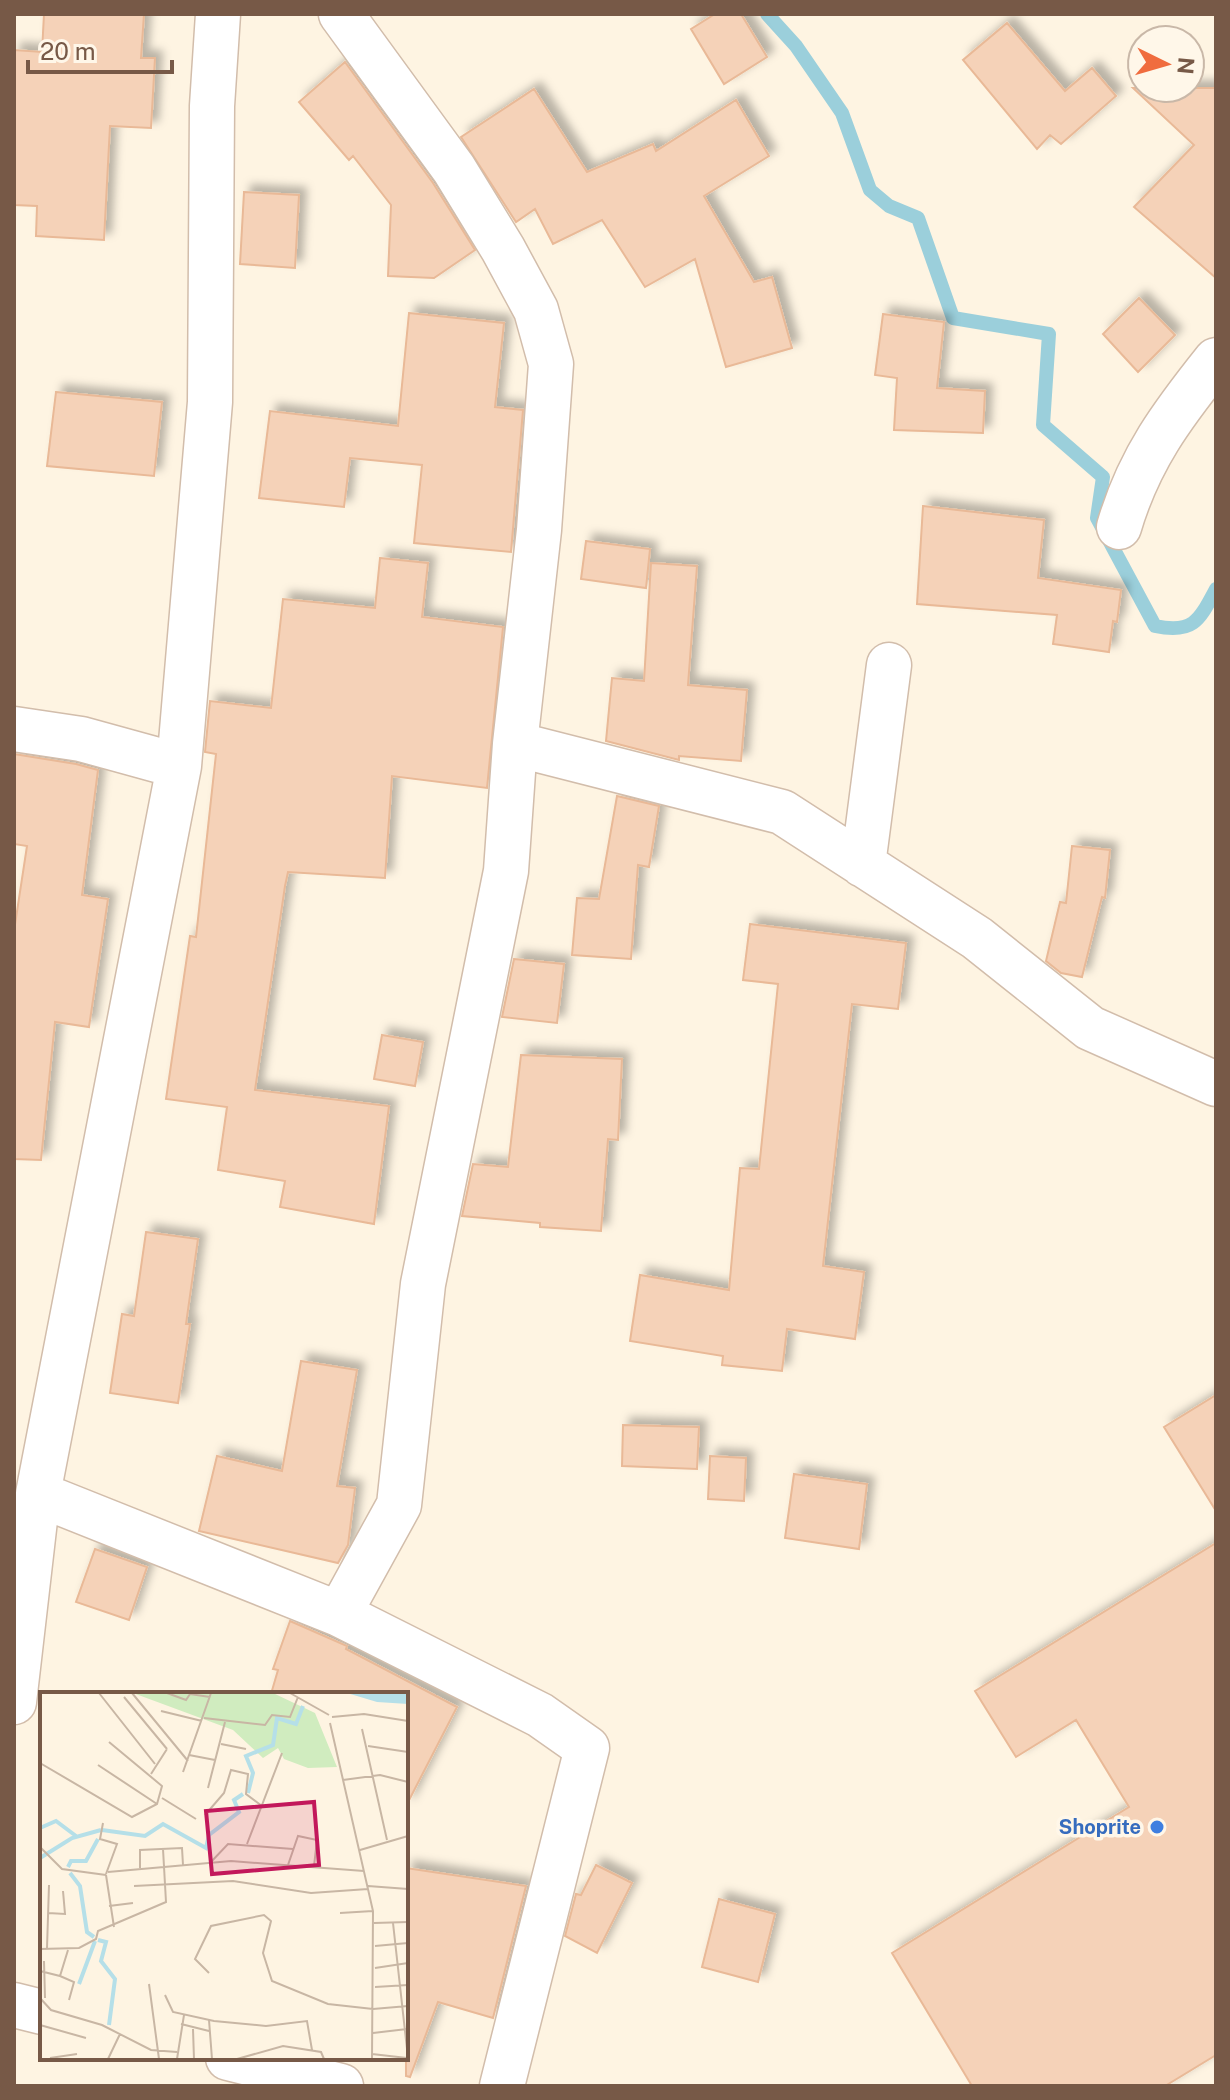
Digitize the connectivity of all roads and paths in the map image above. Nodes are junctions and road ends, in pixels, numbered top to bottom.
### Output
1 (218, 14) edge
2 (341, 14) edge
3 (1216, 360) edge
4 (1119, 527) dead end
5 (889, 665) dead end
6 (14, 729) edge
7 (515, 744) junction
8 (179, 766) junction
9 (863, 865) junction
10 (1216, 1084) edge
11 (38, 1494) junction
12 (339, 1614) junction
13 (14, 1702) edge
14 (14, 2005) edge
15 (40, 2012) edge
16 (236, 2060) edge
17 (341, 2086) edge
18 (502, 2086) edge

1 - 8 street
2 - 7 street
3 - 4 street
5 - 9 street
6 - 8 street
7 - 9 street
7 - 12 street
8 - 11 street
9 - 10 street
11 - 12 street
11 - 13 street
12 - 18 street
14 - 15 street
16 - 17 street

